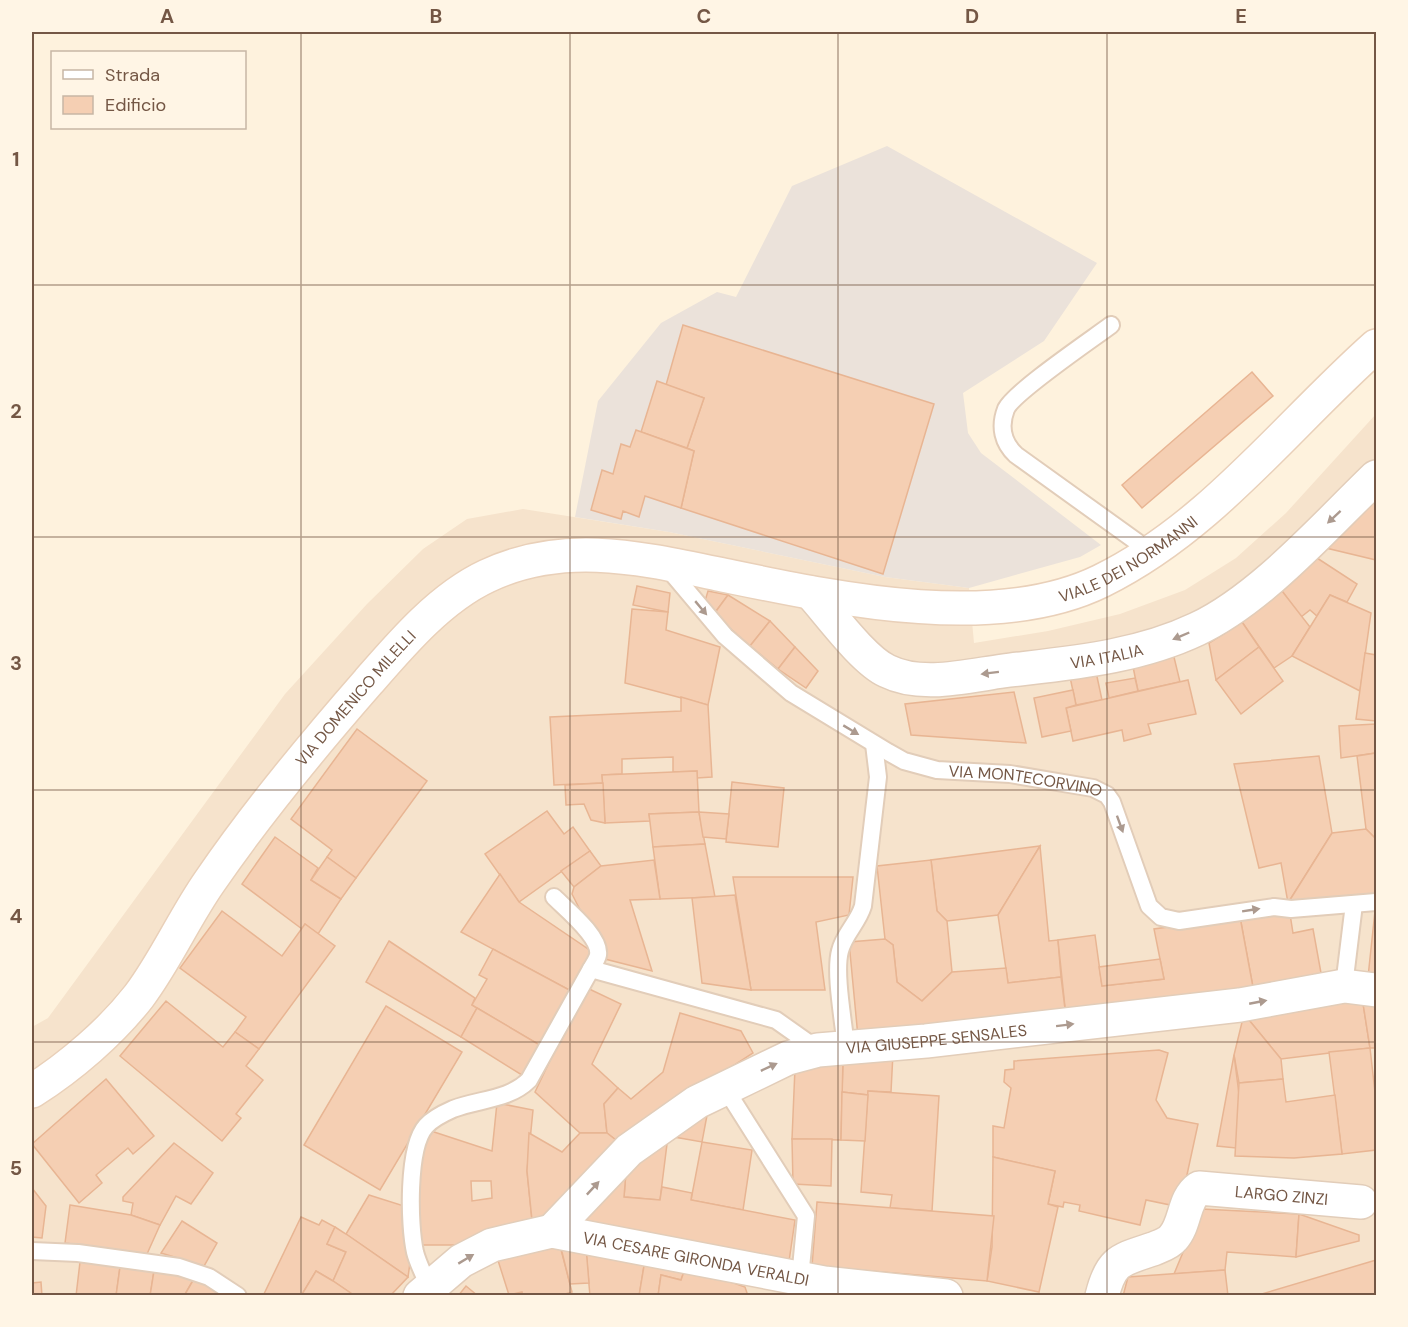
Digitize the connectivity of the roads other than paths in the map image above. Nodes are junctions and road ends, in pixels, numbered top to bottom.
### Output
1 (1111, 325) dead end
2 (1377, 346) edge
3 (1377, 477) edge
4 (1151, 552) junction
5 (664, 563) junction
6 (811, 594) junction
7 (874, 744) junction
8 (554, 897) dead end
9 (1377, 902) edge
10 (1353, 904) junction
11 (591, 969) junction
12 (1344, 986) junction
13 (1377, 990) edge
14 (832, 1049) junction
15 (725, 1088) junction
16 (32, 1091) edge
17 (1362, 1202) dead end
18 (552, 1231) junction
19 (32, 1251) edge
20 (800, 1278) junction
21 (425, 1291) edge
22 (238, 1296) edge
23 (946, 1296) edge
24 (1102, 1296) edge

1 - 4 lane
2 - 4 street, VIALE DEI NORMANNI
3 -> 6 street, VIA ITALIA
4 - 6 street, VIALE DEI NORMANNI
5 - 6 street, VIA DOMENICO MILELLI
5 -> 7 lane, VIA MONTECORVINO
5 - 16 street, VIA DOMENICO MILELLI
7 -> 10 lane, VIA MONTECORVINO
7 - 14 lane
8 - 11 lane
9 - 10 lane, VIA MONTECORVINO
10 - 12 lane
11 - 14 lane
11 - 21 lane
12 - 13 street, VIA GIUSEPPE SENSALES
14 -> 12 street, VIA GIUSEPPE SENSALES
15 -> 14 street, VIA GIUSEPPE SENSALES
18 -> 15 street, VIA GIUSEPPE SENSALES
15 - 20 lane
17 - 24 street, LARGO ZINZI
18 - 20 street, VIA CESARE GIRONDA VERALDI
21 -> 18 street
19 - 22 lane
20 - 23 street, VIA CESARE GIRONDA VERALDI

